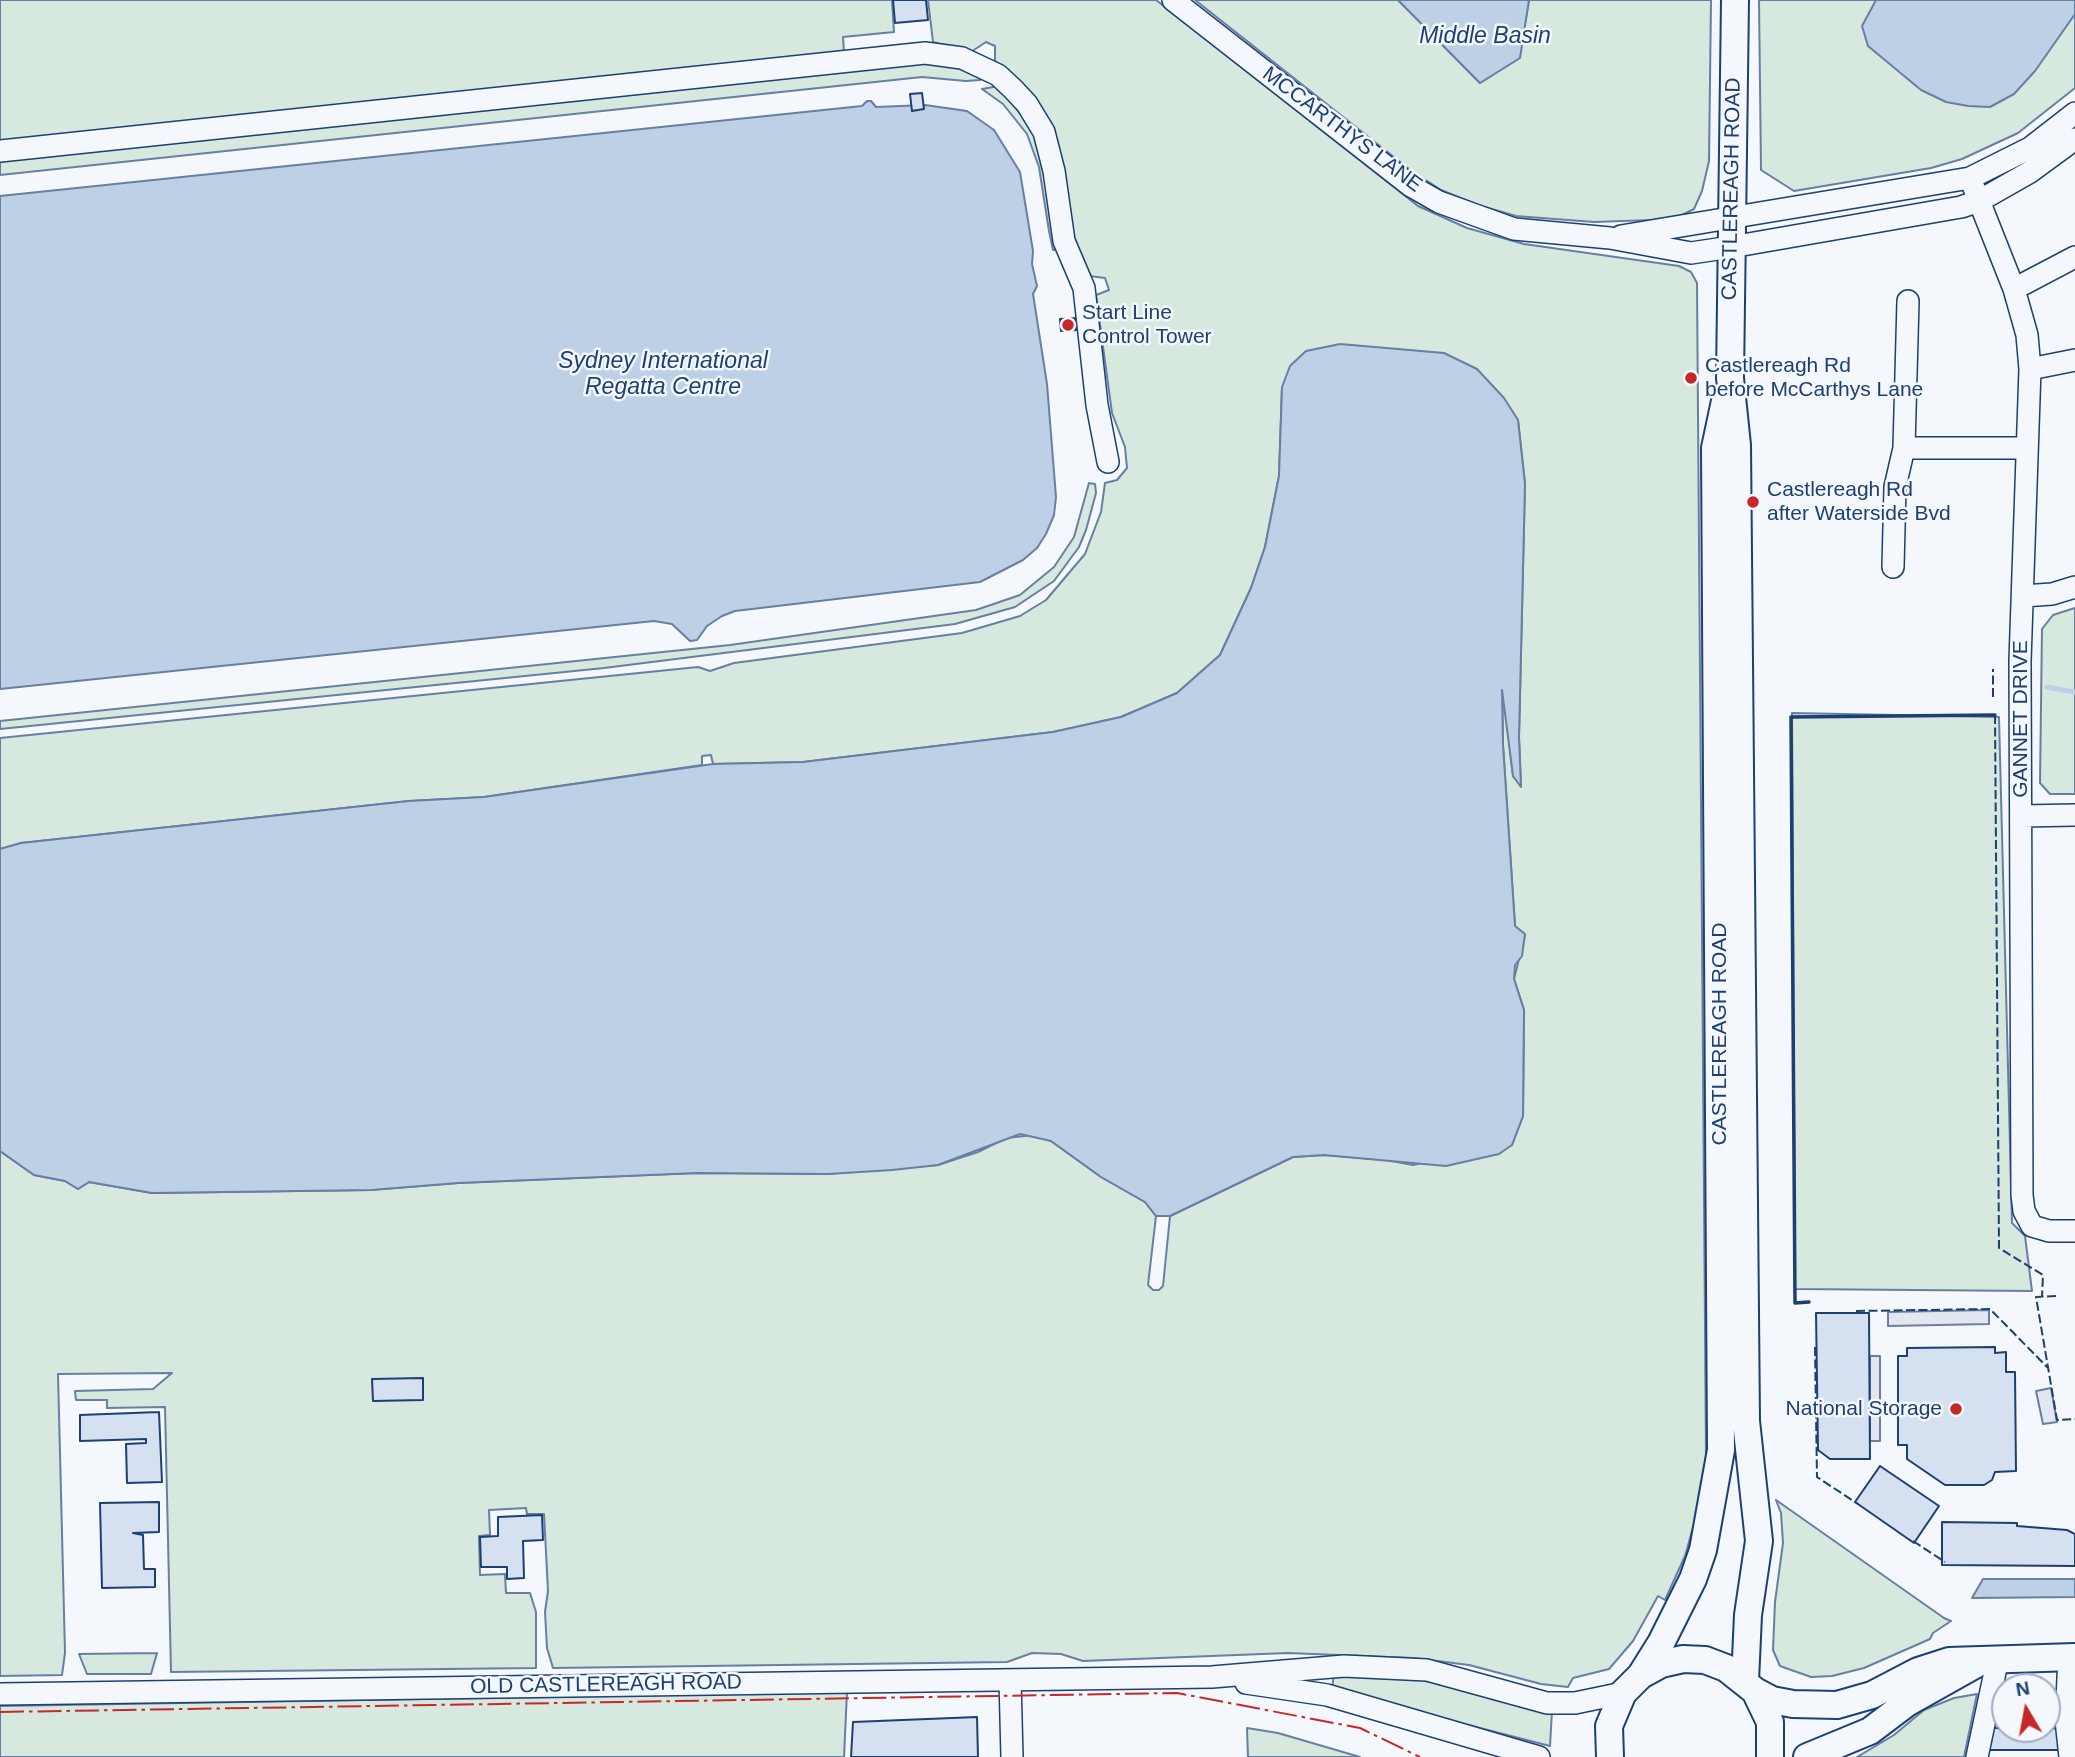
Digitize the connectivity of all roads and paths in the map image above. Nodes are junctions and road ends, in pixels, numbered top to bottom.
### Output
1 (1173, 0) edge
2 (1735, 0) edge
3 (2075, 113) edge
4 (2075, 139) edge
5 (0, 151) edge
6 (1970, 178) junction
7 (1979, 201) junction
8 (1731, 218) junction
9 (1610, 238) junction
10 (1731, 247) junction
11 (2075, 257) edge
12 (2014, 289) junction
13 (1908, 301) dead end
14 (2075, 360) edge
15 (2031, 369) junction
16 (1730, 378) junction
17 (1904, 448) junction
18 (2027, 448) junction
19 (1108, 462) dead end
20 (1893, 566) dead end
21 (2075, 587) edge
22 (2023, 596) junction
23 (2075, 815) edge
24 (2021, 816) junction
25 (2075, 1231) edge
26 (2072, 1657) edge
27 (1990, 1659) junction
28 (1991, 1673) edge
29 (1212, 1678) junction
30 (1010, 1680) junction
31 (1632, 1684) junction
32 (1750, 1686) junction
33 (0, 1694) edge
34 (2061, 1703) edge
35 (1991, 1727) edge
36 (2061, 1731) edge
37 (1012, 1757) edge
38 (1539, 1757) edge
39 (1610, 1757) edge
40 (1770, 1757) edge
41 (1807, 1757) edge
42 (1977, 1757) edge
43 (2070, 1757) edge

1 - 9 street, MCCARTHYS LANE
2 - 8 main road, CASTLEREAGH ROAD
3 - 6 street, MCCARTHYS LANE
4 - 7 street, MCCARTHYS LANE
5 - 19 street
6 - 7 street, GANNET DRIVE
6 - 8 street, MCCARTHYS LANE
7 - 10 street, MCCARTHYS LANE
7 - 12 street, GANNET DRIVE
8 - 9 street, MCCARTHYS LANE
8 - 10 main road, CASTLEREAGH ROAD
9 - 10 street, MCCARTHYS LANE
10 - 16 main road, CASTLEREAGH ROAD
11 - 12 street
12 - 15 street, GANNET DRIVE
13 - 17 street
14 - 15 street
15 - 18 street, GANNET DRIVE
16 - 31 main road, CASTLEREAGH ROAD
16 - 32 main road, CASTLEREAGH ROAD
17 - 18 street
17 - 20 street
18 - 22 street, GANNET DRIVE
21 - 22 street
22 - 24 street, GANNET DRIVE
23 - 24 street
24 - 25 street, GANNET DRIVE
26 - 27 main road
26 - 34 street
27 - 28 street
27 - 32 main road
27 - 41 main road
29 - 30 street, OLD CASTLEREAGH ROAD
29 - 31 street, OLD CASTLEREAGH ROAD
29 - 38 street, OLD CASTLEREAGH ROAD
30 - 33 street, OLD CASTLEREAGH ROAD
30 - 37 street
31 - 32 main road
31 - 39 main road, CASTLEREAGH ROAD
32 - 40 main road
35 - 42 street
36 - 43 street

